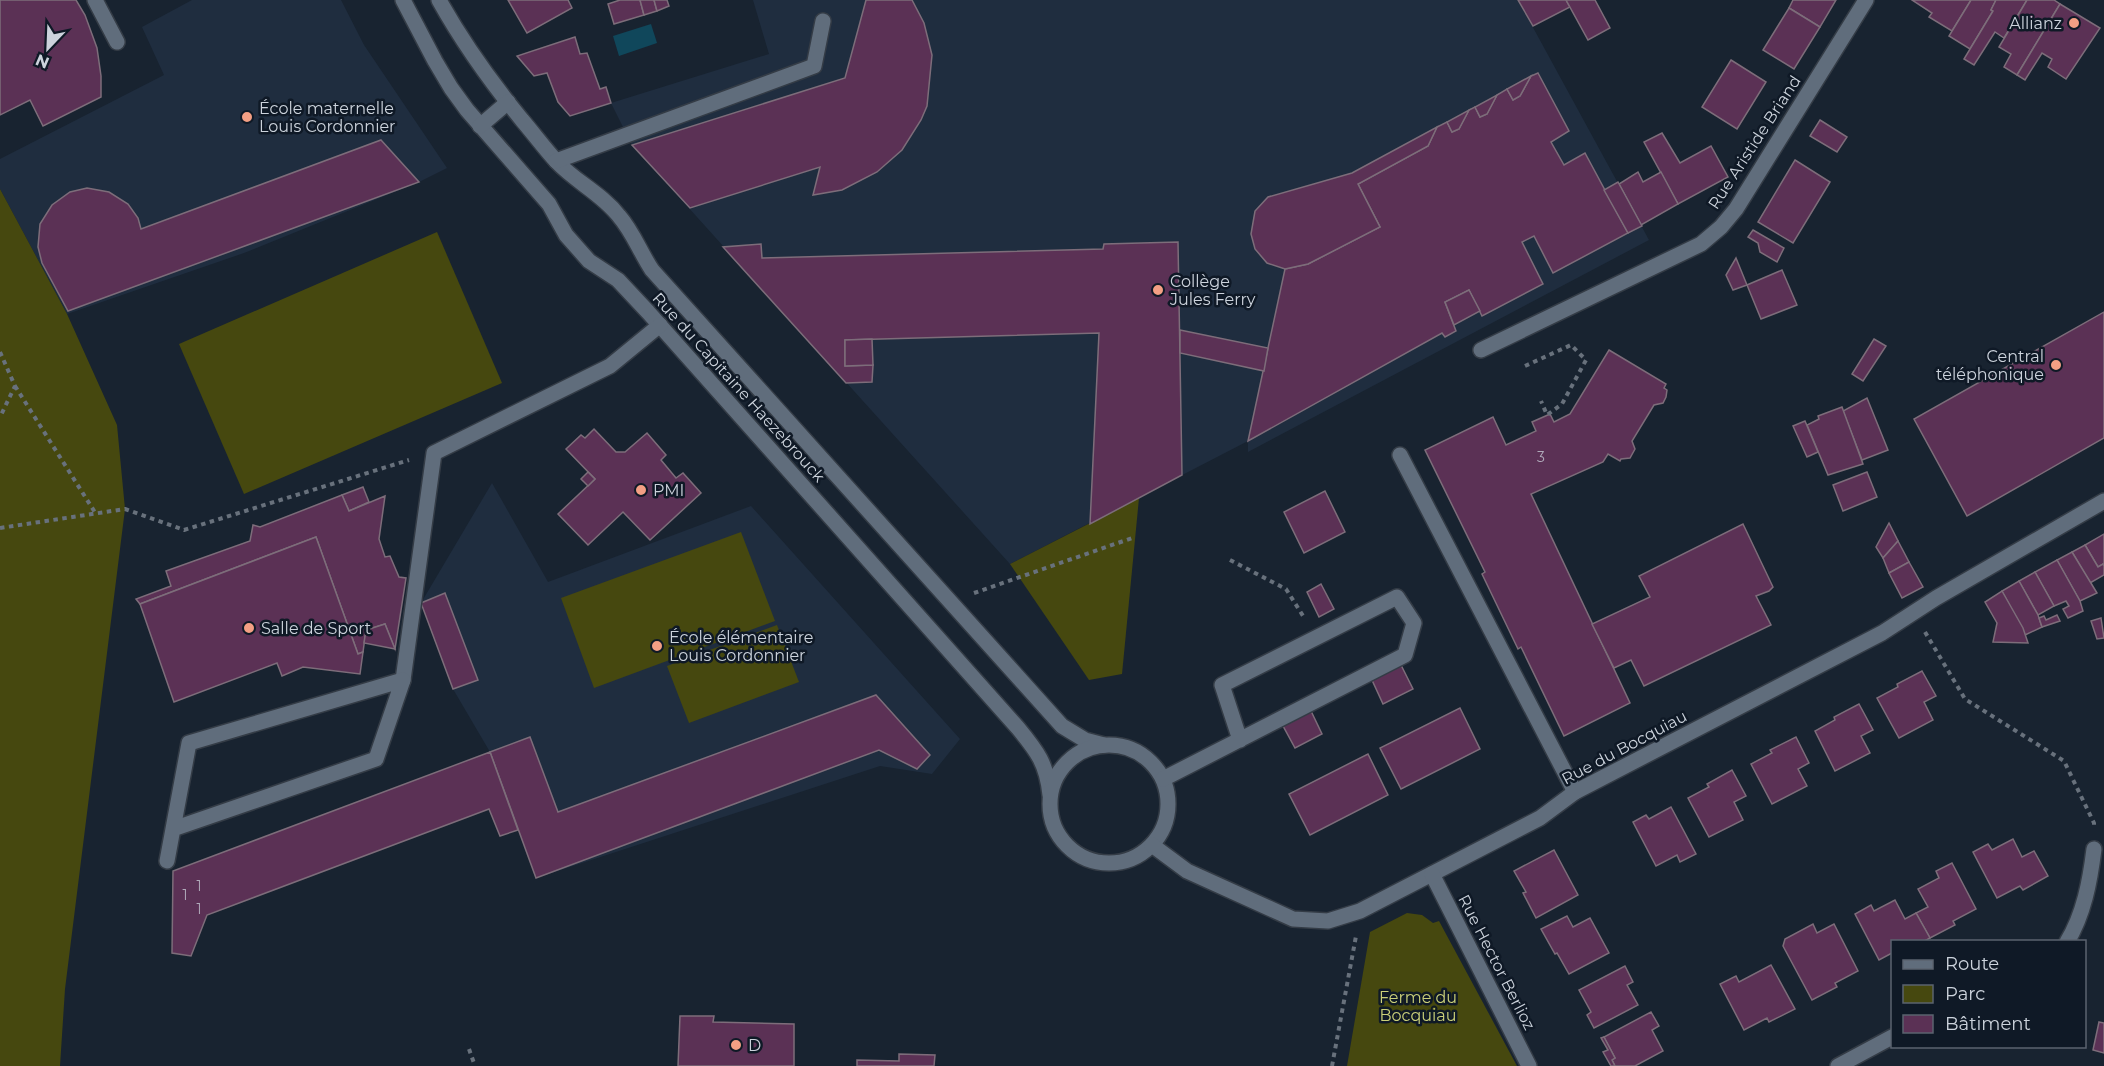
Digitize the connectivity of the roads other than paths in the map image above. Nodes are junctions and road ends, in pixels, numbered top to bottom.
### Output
1 (95, 0) edge
2 (403, 0) edge
3 (440, 0) edge
4 (1866, 0) edge
5 (823, 21) dead end
6 (117, 42) dead end
7 (508, 102) junction
8 (480, 126) junction
9 (556, 161) junction
10 (660, 325) junction
11 (1481, 350) dead end
12 (1400, 455) dead end
13 (2104, 501) edge
14 (403, 680) junction
15 (1240, 740) junction
16 (1104, 745) junction
17 (1163, 779) junction
18 (1575, 792) junction
19 (1050, 795) junction
20 (173, 829) junction
21 (1152, 845) junction
22 (2094, 849) road end
23 (167, 861) dead end
24 (1432, 874) junction
25 (2068, 940) edge
26 (1891, 1038) edge
27 (1529, 1066) edge
28 (1838, 1066) edge

1 - 6 street
2 - 8 street, Rue du Capitaine Haezebrouck
3 - 7 street, Rue du Capitaine Haezebrouck
4 - 11 street, Rue Aristide Briand
5 - 9 street
7 - 8 street
7 - 9 street, Rue du Capitaine Haezebrouck
8 - 10 street, Rue du Capitaine Haezebrouck
9 - 16 street, Rue du Capitaine Haezebrouck
10 - 14 street
10 - 19 street, Rue du Capitaine Haezebrouck
12 - 18 street
13 - 18 street, Rue du Bocquiau
14 - 20 street
14 - 20 street
15 - 15 street
15 - 17 street
16 - 17 street
16 - 19 street
17 - 21 street
18 - 24 street, Rue du Bocquiau
19 - 21 street
20 - 23 street
21 - 24 street, Rue du Bocquiau
22 - 25 street
24 - 27 street, Rue Hector Berlioz
26 - 28 street

